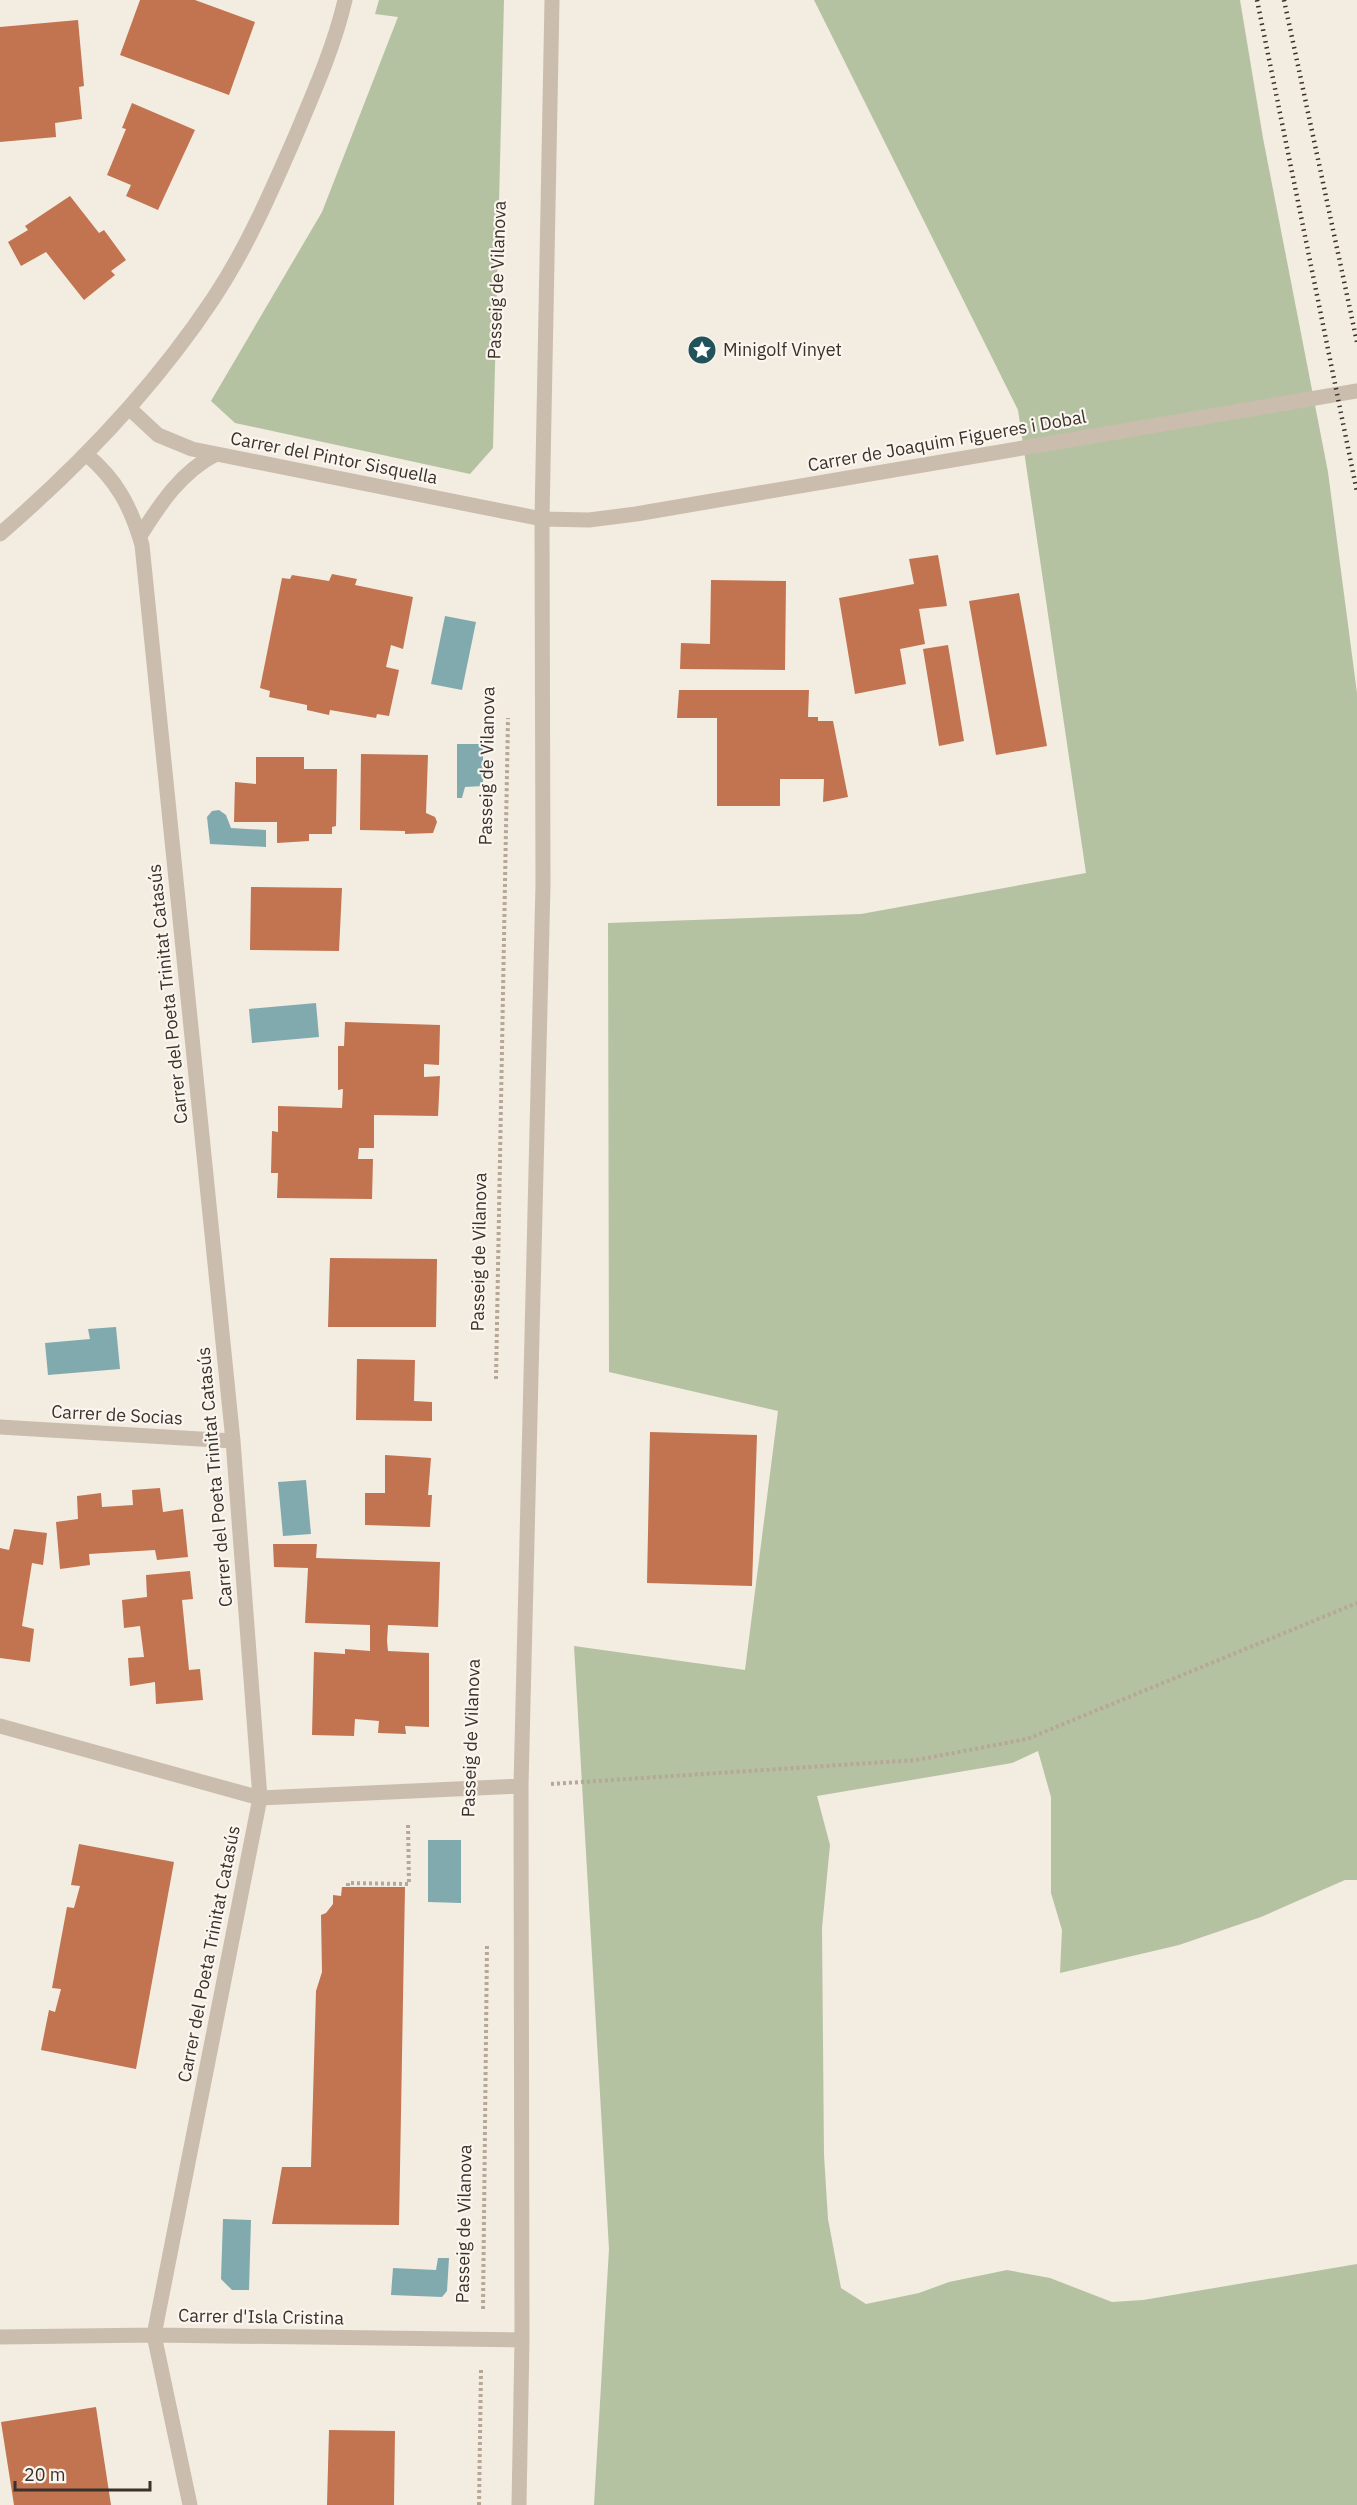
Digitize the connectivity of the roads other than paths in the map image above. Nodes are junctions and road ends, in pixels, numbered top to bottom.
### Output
1 (345, 0) edge
2 (552, 0) edge
3 (1357, 391) edge
4 (130, 409) junction
5 (86, 454) junction
6 (216, 454) junction
7 (542, 519) junction
8 (0, 534) edge
9 (140, 536) junction
10 (0, 1427) edge
11 (233, 1441) junction
12 (0, 1726) edge
13 (521, 1786) junction
14 (260, 1798) junction
15 (154, 2335) junction
16 (0, 2337) edge
17 (522, 2340) junction
18 (189, 2505) edge
19 (519, 2505) edge

1 - 4 street
2 - 7 street
3 - 7 street, Carrer de Joaquim Figueres i Dobal
4 - 5 street
4 - 6 street, Carrer del Pintor Sisquella
5 - 8 street
5 - 9 street, Carrer del Poeta Trinitat Catasús
6 - 7 street, Carrer del Pintor Sisquella
6 - 9 street
7 - 13 street
9 - 11 street, Carrer del Poeta Trinitat Catasús
10 - 11 street, Carrer de Socias
11 - 14 street, Carrer del Poeta Trinitat Catasús
12 - 14 street
13 - 14 street
13 - 17 street
14 - 15 street, Carrer del Poeta Trinitat Catasús
15 - 16 street, Carrer d'Isla Cristina
15 - 17 street, Carrer d'Isla Cristina
15 - 18 street, Carrer del Poeta Trinitat Catasús
17 - 19 street

